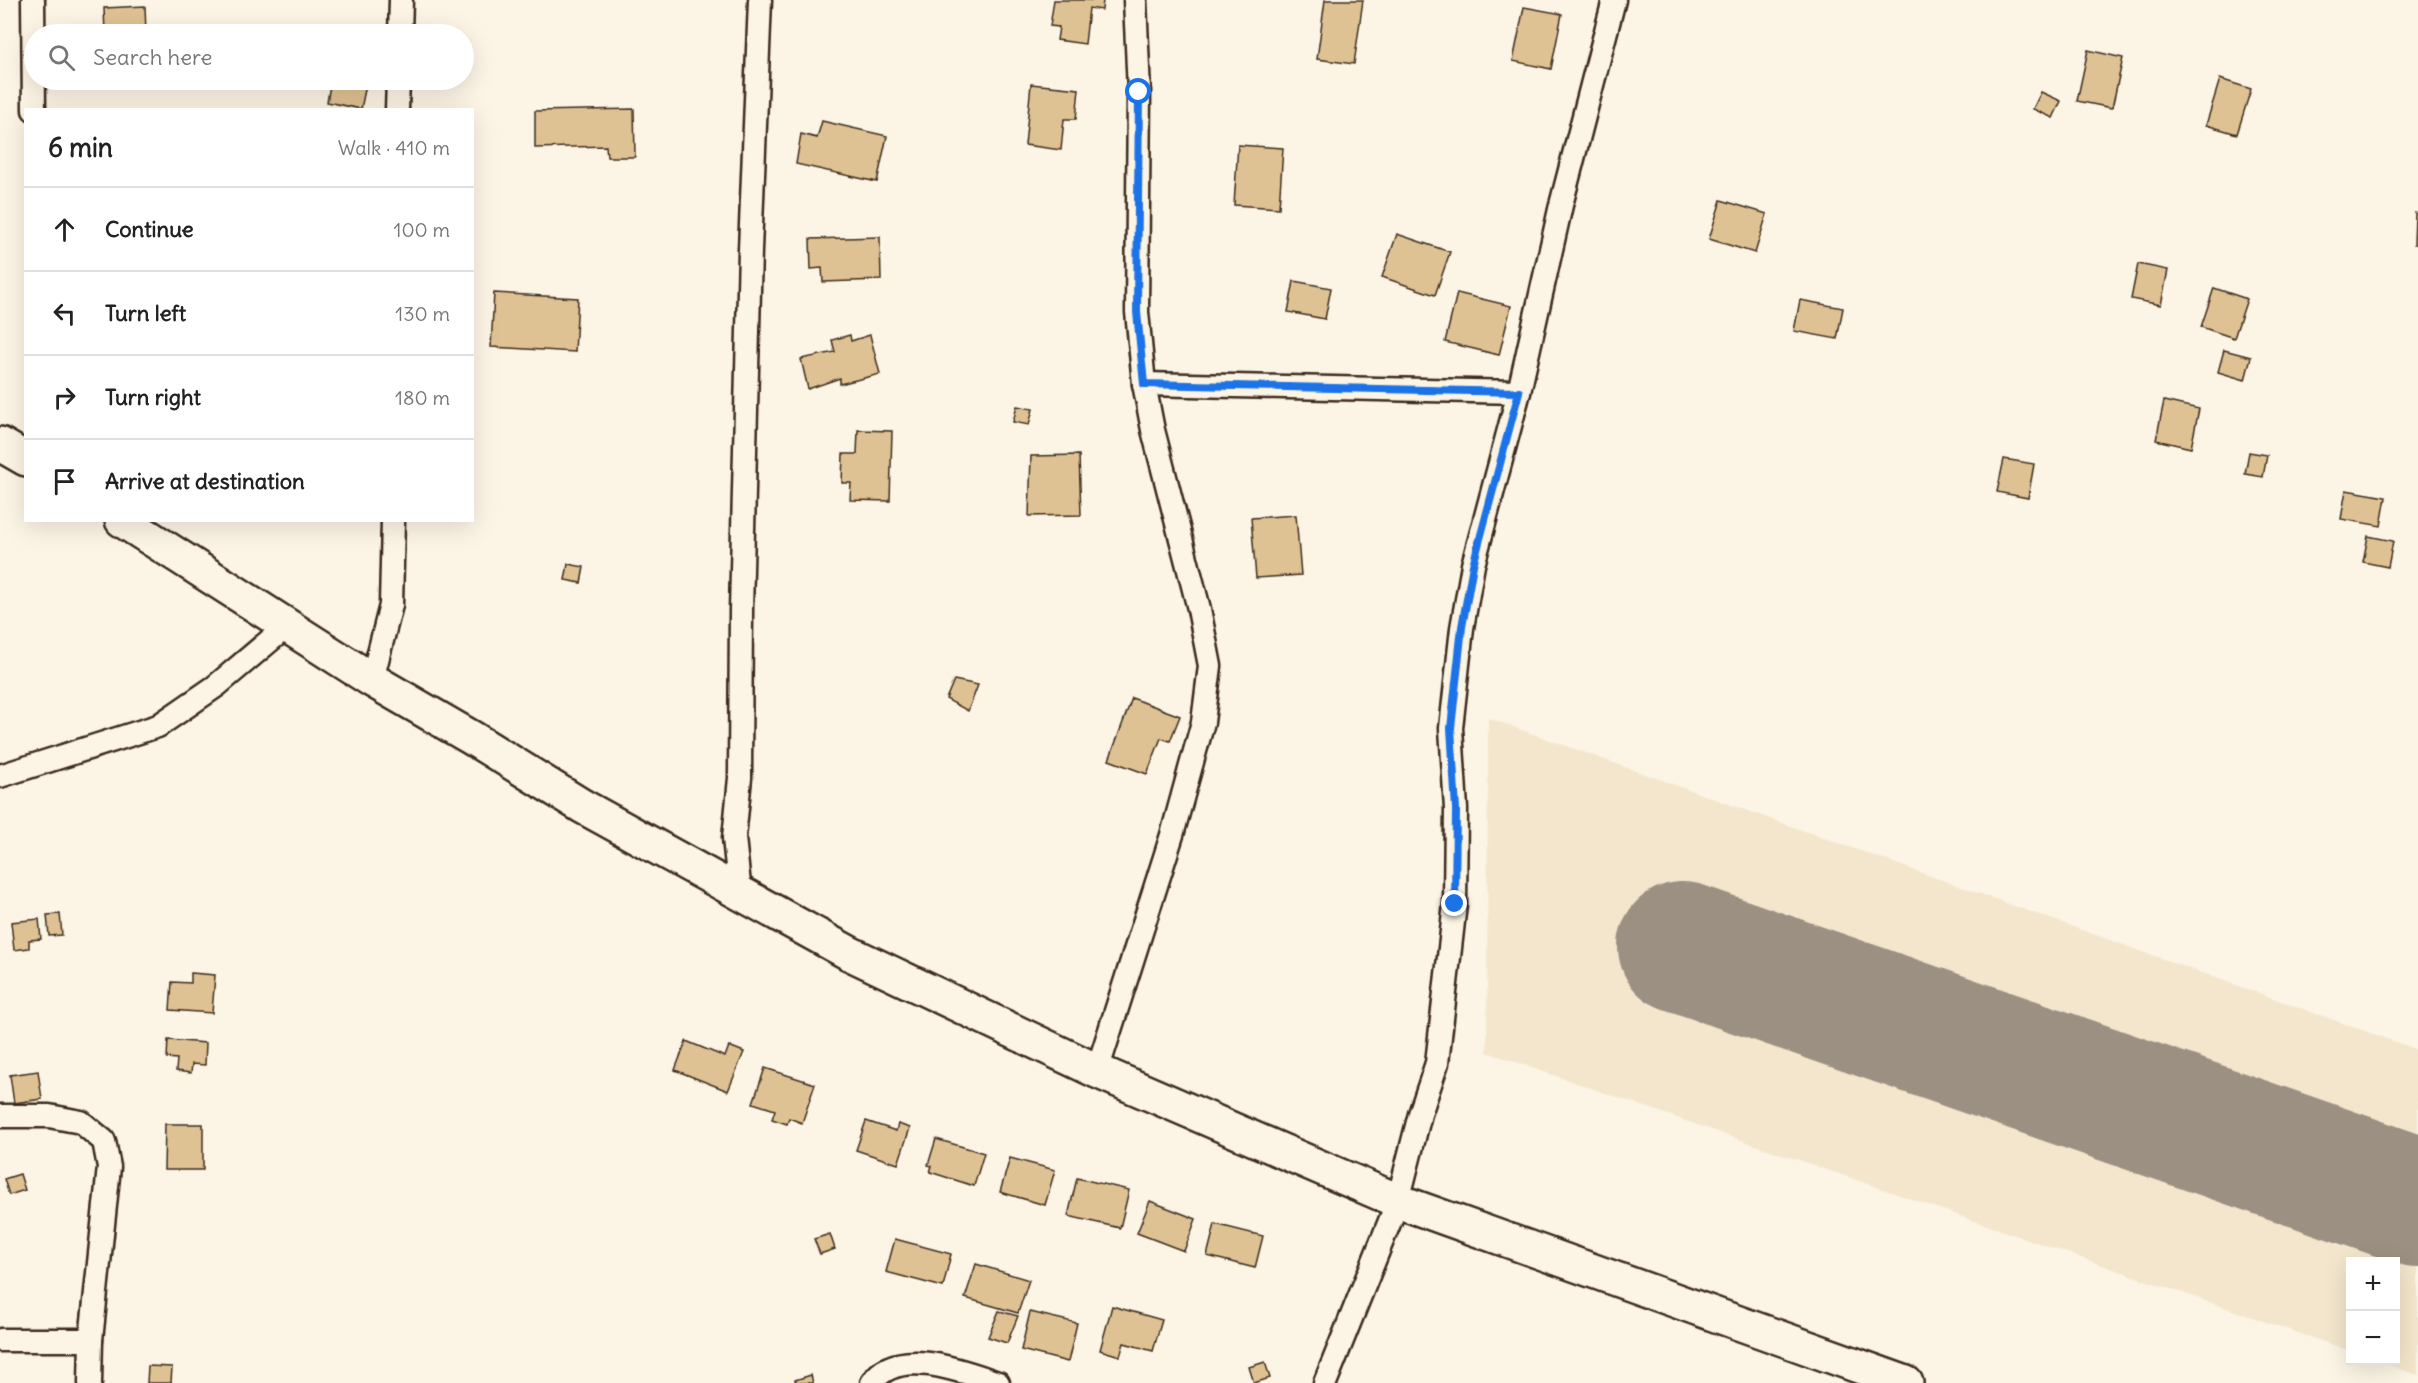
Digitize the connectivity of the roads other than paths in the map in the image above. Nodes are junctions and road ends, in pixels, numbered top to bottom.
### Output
1 (33, 0) edge
2 (401, 0) edge
3 (760, 0) edge
4 (1135, 0) edge
5 (1614, 0) edge
6 (33, 24) edge
7 (400, 24) edge
8 (34, 90) edge
9 (398, 90) edge
10 (34, 108) edge
11 (397, 108) edge
12 (1144, 384) junction
13 (1519, 392) junction
14 (0, 444) edge
15 (24, 458) edge
16 (125, 522) edge
17 (393, 522) edge
18 (287, 626) junction
19 (372, 680) junction
20 (0, 776) edge
21 (740, 894) junction
22 (1097, 1071) junction
23 (0, 1116) edge
24 (1398, 1201) junction
25 (91, 1340) junction
26 (0, 1341) edge
27 (90, 1383) edge
28 (872, 1383) edge
29 (998, 1383) edge
30 (1325, 1383) edge
31 (1906, 1383) edge

1 - 6 street
2 - 7 street
3 - 21 street
4 - 12 street
5 - 13 street
8 - 10 street
9 - 11 street
12 - 13 street
12 - 22 street
13 - 24 street
14 - 15 main road
16 - 18 main road
17 - 19 street
18 - 19 main road
18 - 20 street
19 - 21 main road
21 - 22 main road
22 - 24 main road
23 - 25 street
24 - 30 street
24 - 31 main road
25 - 26 street
25 - 27 street
28 - 29 street

